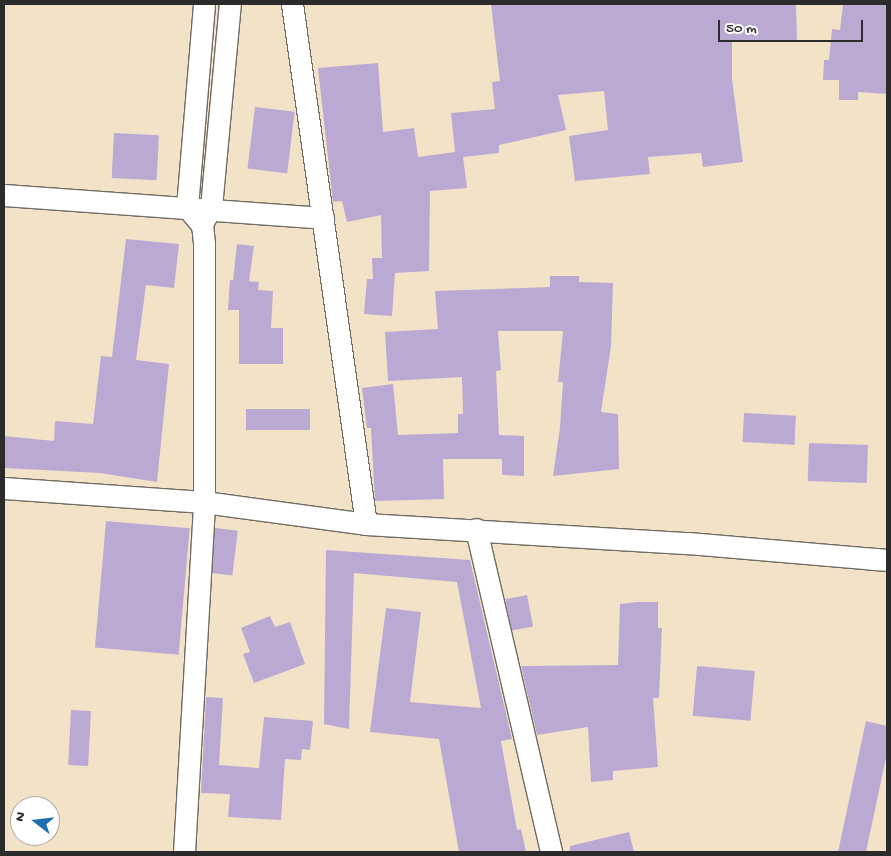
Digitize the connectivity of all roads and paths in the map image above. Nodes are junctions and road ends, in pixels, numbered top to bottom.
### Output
1 (204, 4) edge
2 (230, 4) edge
3 (292, 4) edge
4 (4, 194) edge
5 (187, 207) junction
6 (206, 216) junction
7 (323, 218) junction
8 (4, 488) edge
9 (204, 502) junction
10 (366, 524) junction
11 (476, 529) junction
12 (887, 560) edge
13 (184, 852) edge
14 (551, 852) edge

1 - 5 street
2 - 6 street
3 - 7 street
4 - 5 street
5 - 6 street
6 - 7 street
6 - 9 street
7 - 10 street
8 - 9 street
9 - 10 street
9 - 13 street
10 - 11 street
11 - 12 street
11 - 14 street

